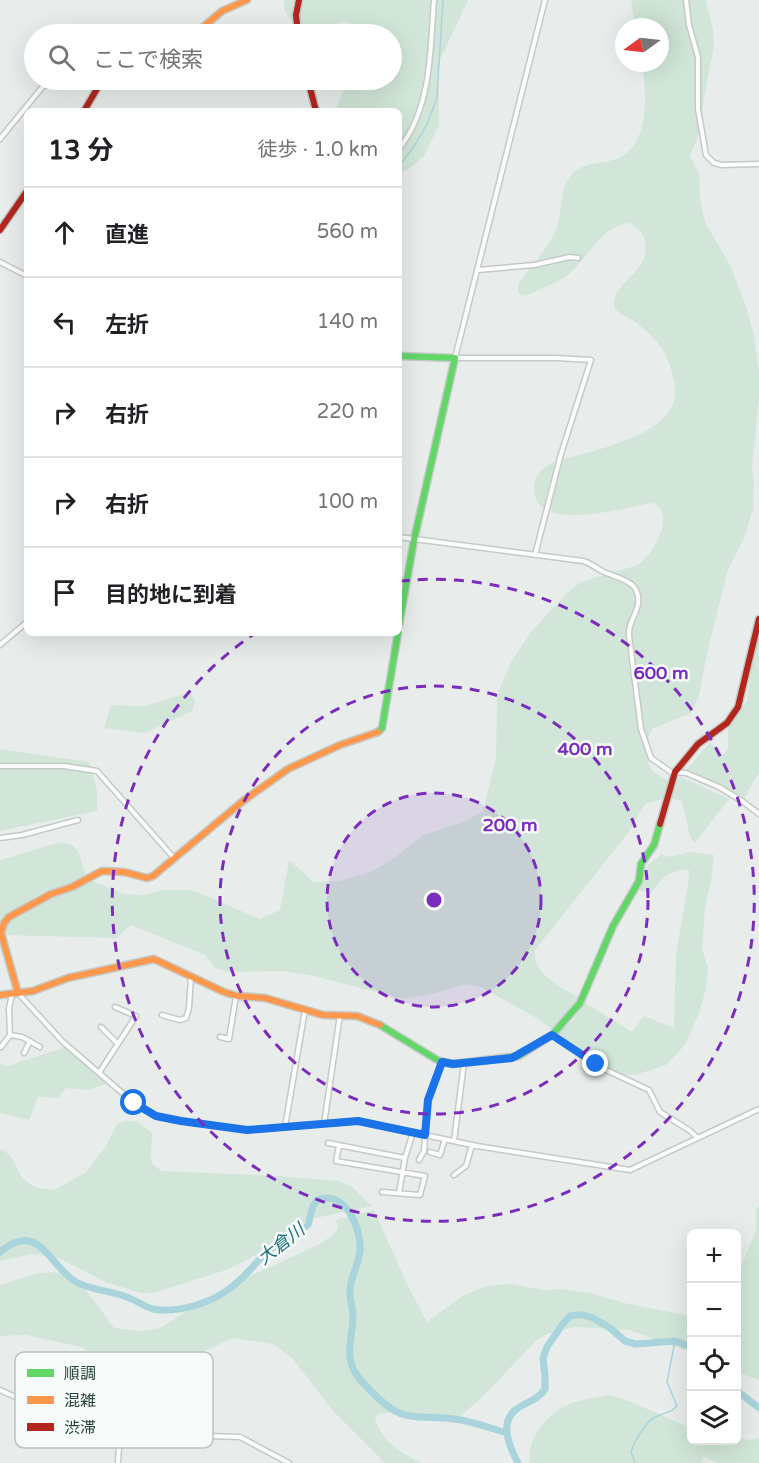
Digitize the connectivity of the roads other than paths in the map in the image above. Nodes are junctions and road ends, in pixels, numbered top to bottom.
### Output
1 (247, 0) edge
2 (299, 0) edge
3 (434, 0) edge
4 (545, 0) edge
5 (686, 0) edge
6 (207, 24) edge
7 (297, 24) edge
8 (40, 90) edge
9 (98, 90) edge
10 (311, 90) edge
11 (25, 108) edge
12 (86, 108) edge
13 (315, 108) edge
14 (24, 109) edge
15 (0, 138) edge
16 (402, 144) edge
17 (759, 164) edge
18 (24, 196) edge
19 (0, 230) edge
20 (578, 258) dead end
21 (0, 262) edge
22 (478, 270) junction
23 (24, 274) edge
24 (402, 356) edge
25 (455, 358) junction
26 (402, 538) edge
27 (414, 540) junction
28 (535, 555) junction
29 (402, 608) edge
30 (759, 619) edge
31 (24, 625) edge
32 (397, 636) edge
33 (0, 645) edge
34 (0, 760) edge
35 (3, 765) edge
36 (675, 772) junction
37 (759, 814) edge
38 (78, 820) dead end
39 (0, 838) edge
40 (174, 858) junction
41 (190, 976) junction
42 (15, 994) junction
43 (0, 995) edge
44 (236, 996) junction
45 (115, 1007) dead end
46 (9, 1008) junction
47 (305, 1010) junction
48 (3, 1014) dead end
49 (162, 1015) dead end
50 (340, 1015) junction
51 (101, 1027) dead end
52 (10, 1035) junction
53 (552, 1035) junction
54 (220, 1037) dead end
55 (30, 1041) junction
56 (118, 1044) junction
57 (40, 1047) dead end
58 (1, 1048) edge
59 (7, 1050) dead end
60 (24, 1053) dead end
61 (442, 1062) junction
62 (464, 1063) junction
63 (99, 1073) junction
64 (759, 1109) edge
65 (324, 1124) junction
66 (285, 1127) junction
67 (413, 1132) junction
68 (425, 1135) junction
69 (698, 1138) junction
70 (445, 1139) junction
71 (454, 1141) junction
72 (328, 1143) dead end
73 (472, 1145) junction
74 (339, 1146) junction
75 (430, 1152) dead end
76 (405, 1158) junction
77 (419, 1160) dead end
78 (402, 1172) junction
79 (454, 1175) dead end
80 (382, 1192) dead end
81 (399, 1193) junction
82 (0, 1390) edge
83 (15, 1397) edge
84 (213, 1436) edge
85 (119, 1448) edge
86 (118, 1463) edge
87 (289, 1463) edge

1 - 6 street
2 - 7 street
3 - 16 street
4 - 22 street
5 - 17 street
8 - 11 street
9 - 12 street
10 - 13 street
14 - 15 street
18 - 19 street
20 - 22 street
21 - 23 street
22 - 25 street
24 - 25 street
25 - 27 street
25 - 28 street
26 - 27 street
27 - 28 street
27 - 29 street
28 - 36 street
30 - 36 street
31 - 33 street
32 - 40 street
34 - 35 street
35 - 40 street
36 - 37 street
36 - 53 street
38 - 39 street
40 - 42 street
41 - 42 street
41 - 44 street
41 - 49 street
42 - 43 street
42 - 46 street
42 - 63 street
44 - 47 street
44 - 54 street
45 - 56 street
46 - 48 street
46 - 52 street
47 - 50 street
47 - 66 street
50 - 61 street
50 - 65 street
51 - 56 street
52 - 55 street
52 - 58 street
53 - 62 street
53 - 69 street
55 - 57 street
55 - 60 street
56 - 63 street
58 - 59 street
61 - 62 street
61 - 68 street
62 - 71 street
63 - 66 street
64 - 69 street
65 - 66 street
65 - 67 street
67 - 68 street
67 - 76 street
68 - 70 street
68 - 77 street
69 - 73 street
70 - 71 street
70 - 75 street
71 - 73 street
72 - 74 street
73 - 79 street
74 - 76 street
74 - 78 street
76 - 78 street
78 - 81 street
78 - 81 street
80 - 81 street
82 - 83 street
84 - 87 street
85 - 86 street

